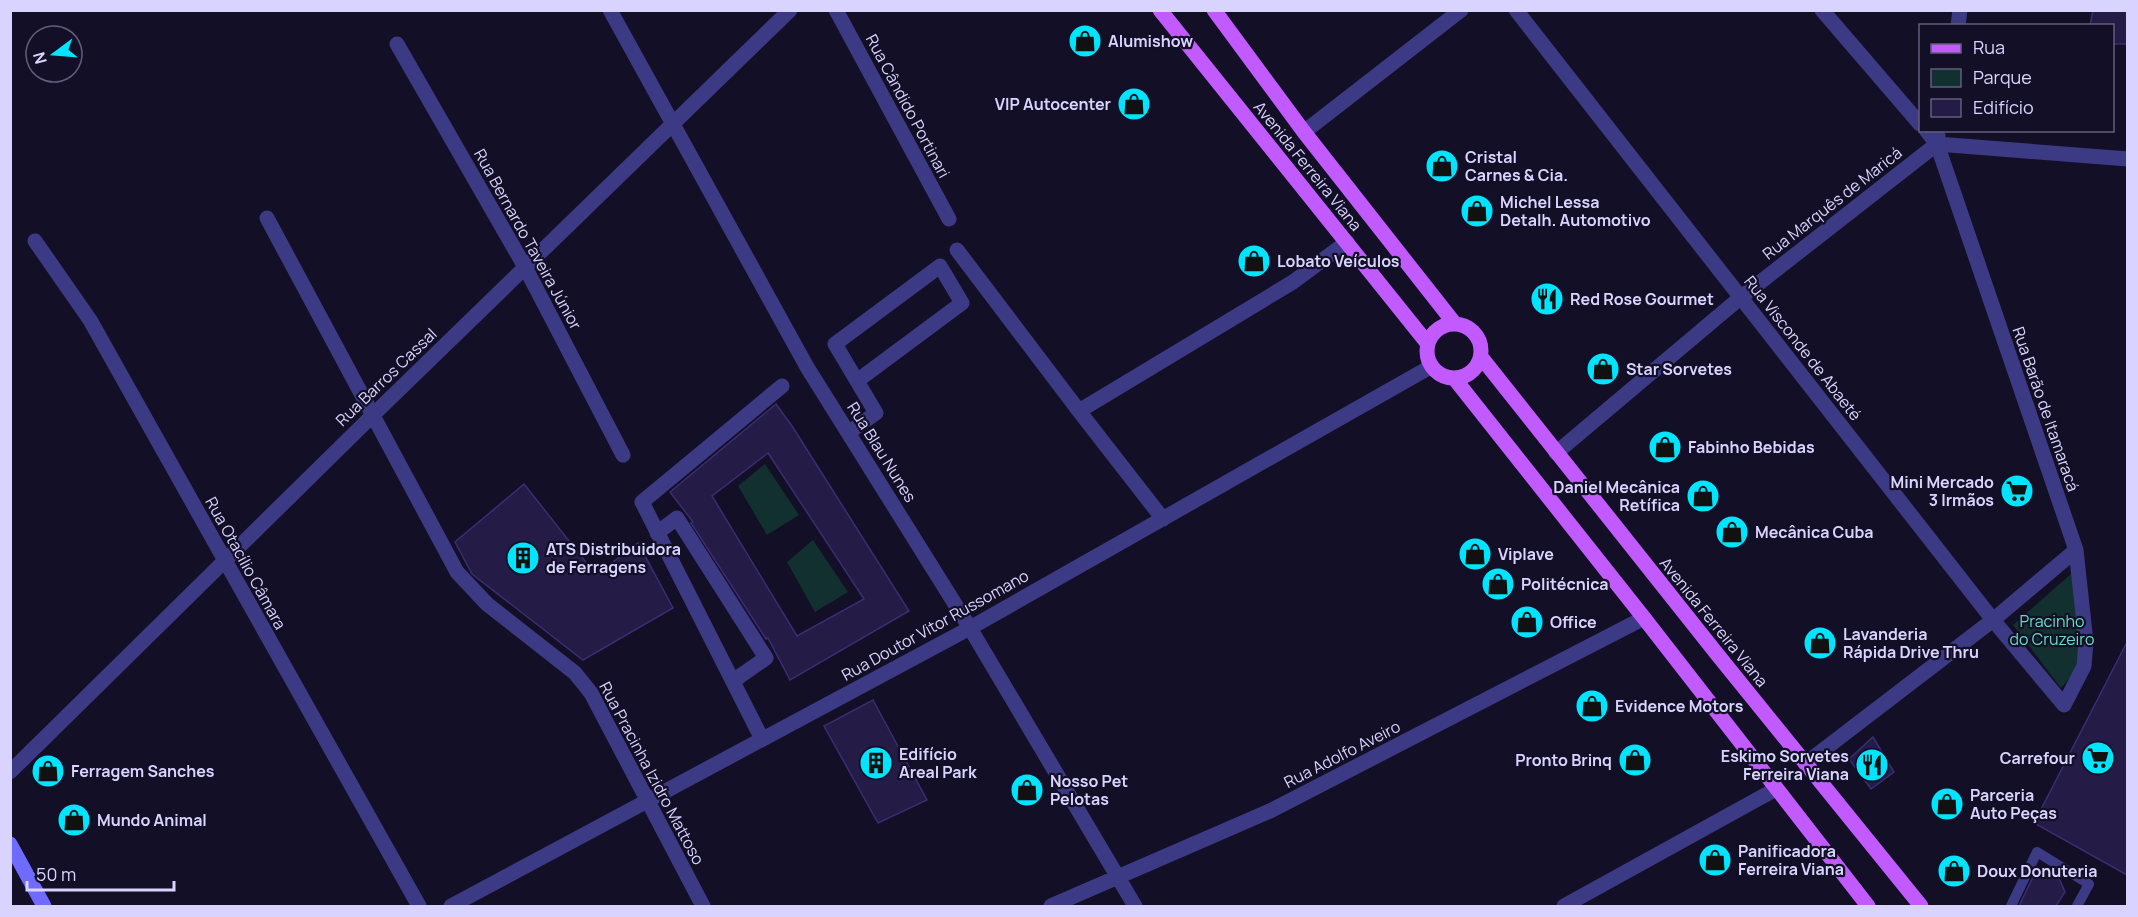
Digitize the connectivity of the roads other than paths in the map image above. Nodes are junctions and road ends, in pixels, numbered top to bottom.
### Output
1 (610, 10) edge
2 (790, 10) edge
3 (836, 10) edge
4 (1160, 10) edge
5 (1214, 10) edge
6 (1461, 10) edge
7 (1516, 10) edge
8 (1822, 10) edge
9 (397, 44) dead end
10 (1919, 123) edge
11 (673, 124) junction
12 (1304, 132) junction
13 (1938, 137) edge
14 (2127, 159) edge
15 (267, 218) dead end
16 (949, 219) dead end
17 (35, 241) dead end
18 (1347, 242) junction
19 (957, 250) dead end
20 (525, 267) junction
21 (1740, 297) junction
22 (1455, 324) junction
23 (1428, 344) junction
24 (1481, 357) junction
25 (1432, 366) junction
26 (1454, 378) junction
27 (857, 381) junction
28 (782, 386) dead end
29 (1079, 411) junction
30 (374, 414) junction
31 (848, 433) junction
32 (1556, 453) junction
33 (623, 455) dead end
34 (1163, 519) junction
35 (657, 533) junction
36 (2076, 550) junction
37 (224, 561) junction
38 (1644, 618) junction
39 (1993, 620) junction
40 (970, 628) junction
41 (733, 681) junction
42 (2064, 705) joint
43 (762, 739) junction
44 (1805, 764) junction
45 (10, 772) edge
46 (1776, 789) junction
47 (648, 800) junction
48 (10, 844) edge
49 (1118, 878) junction
50 (44, 906) edge
51 (419, 906) edge
52 (451, 906) edge
53 (703, 906) edge
54 (1051, 906) edge
55 (1135, 906) edge
56 (1564, 906) edge
57 (1868, 906) edge
58 (1921, 906) edge
59 (2011, 906) edge
60 (2077, 906) edge

1 - 11 street, Rua Blau Nunes
2 - 11 street, Rua Barros Cassal
3 - 16 street, Rua Cândido Portinari
4 - 18 main road, Avenida Ferreira Viana
5 - 12 main road, Avenida Ferreira Viana
6 - 12 street
7 - 21 street, Rua Visconde de Abaeté
8 - 10 street
9 - 20 street, Rua Bernardo Taveira Júnior
11 - 20 street, Rua Barros Cassal
11 - 31 street, Rua Blau Nunes
12 - 22 main road, Avenida Ferreira Viana
13 - 14 street
13 - 21 street, Rua Marquês de Maricá
13 - 36 street, Rua Barão de Itamaracá
15 - 30 street, Rua Pracinha Izidro Mattoso
17 - 37 street, Rua Otacílio Câmara
18 - 23 main road, Avenida Ferreira Viana
18 - 29 street
19 - 29 street
20 - 30 street, Rua Barros Cassal
20 - 33 street, Rua Bernardo Taveira Júnior
21 - 32 street, Rua Marquês de Maricá
21 - 39 street, Rua Visconde de Abaeté
22 - 23 main road
22 - 24 main road
23 - 25 main road
24 - 26 main road
24 - 32 main road, Avenida Ferreira Viana
25 - 26 main road
25 - 34 street, Rua Doutor Vitor Russomano
26 - 38 main road
27 - 27 street
27 - 31 street
28 - 35 street
29 - 34 street
30 - 37 street, Rua Barros Cassal
30 - 47 street, Rua Pracinha Izidro Mattoso
31 - 40 street, Rua Blau Nunes
32 - 44 main road, Avenida Ferreira Viana
34 - 40 street, Rua Doutor Vitor Russomano
35 - 41 street
35 - 41 street
36 - 39 street
36 - 42 street, Rua Barão de Itamaracá
37 - 45 street, Rua Barros Cassal
37 - 51 street, Rua Otacílio Câmara
38 - 46 main road
38 - 49 street, Rua Adolfo Aveiro
39 - 42 street, Rua Visconde de Abaeté
39 - 44 street
40 - 43 street, Rua Doutor Vitor Russomano
40 - 49 street, Rua Blau Nunes
41 - 43 street
43 - 47 street, Rua Doutor Vitor Russomano
44 - 58 main road, Avenida Ferreira Viana
46 - 56 street
46 - 57 main road
47 - 52 street, Rua Doutor Vitor Russomano
47 - 53 street, Rua Pracinha Izidro Mattoso
48 - 50 main road
49 - 54 street, Rua Adolfo Aveiro
49 - 55 street, Rua Blau Nunes
59 - 60 lane

